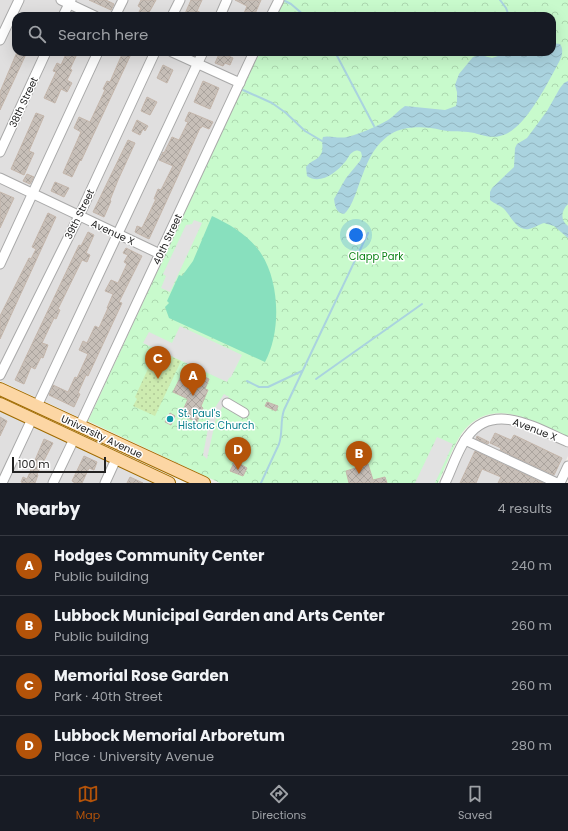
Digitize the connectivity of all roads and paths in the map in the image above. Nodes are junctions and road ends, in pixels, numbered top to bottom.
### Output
1 (19, 0) edge
2 (123, 0) edge
3 (180, 0) edge
4 (227, 0) edge
5 (279, 0) edge
6 (67, 1) edge
7 (13, 12) edge
8 (64, 12) edge
9 (88, 12) edge
10 (117, 12) edge
11 (174, 12) edge
12 (222, 12) edge
13 (273, 12) edge
14 (12, 15) edge
15 (0, 40) edge
16 (44, 56) edge
17 (96, 56) edge
18 (153, 56) edge
19 (180, 56) edge
20 (201, 56) edge
21 (252, 56) edge
22 (197, 64) junction
23 (240, 83) junction
24 (0, 152) edge
25 (0, 178) edge
26 (32, 194) junction
27 (79, 216) junction
28 (118, 234) junction
29 (160, 254) junction
30 (0, 264) edge
31 (0, 375) edge
32 (0, 389) edge
33 (0, 403) edge
34 (227, 404) dead end
35 (37, 406) junction
36 (244, 413) dead end
37 (32, 420) junction
38 (80, 425) junction
39 (74, 439) junction
40 (464, 442) junction
41 (568, 442) edge
42 (116, 459) junction
43 (166, 465) junction
44 (568, 466) edge
45 (160, 480) edge
46 (2, 483) edge
47 (54, 483) edge
48 (105, 483) edge
49 (189, 483) edge
50 (204, 483) edge
51 (445, 483) edge
52 (557, 483) edge
53 (560, 483) edge

1 - 7 street
2 - 10 street
3 - 11 street
4 - 12 street
5 - 13 street
6 - 8 street
6 - 9 street
14 - 15 street
16 - 24 street, 38th Street
17 - 26 street
18 - 27 street, 39th Street
19 - 22 street
20 - 22 street
21 - 23 street, 40th Street
22 - 23 street
22 - 28 street
23 - 29 street, 40th Street
25 - 26 street, Avenue X
26 - 27 street, Avenue X
26 - 30 street
27 - 28 street, Avenue X
27 - 31 street, 39th Street
28 - 29 street, Avenue X
28 - 35 street
29 - 38 street, 40th Street
32 - 35 main road, University Avenue
33 - 37 main road, University Avenue
33 - 38 main road
34 - 36 street
35 - 38 main road, University Avenue
37 - 39 main road, University Avenue
37 - 46 street
38 - 43 main road, University Avenue
38 - 45 main road
39 - 42 main road, University Avenue
39 - 47 street
40 - 41 street, Avenue X
40 - 51 street
40 - 52 street
42 - 45 main road, University Avenue
42 - 48 street
43 - 49 main road
43 - 50 main road, University Avenue
44 - 53 street

